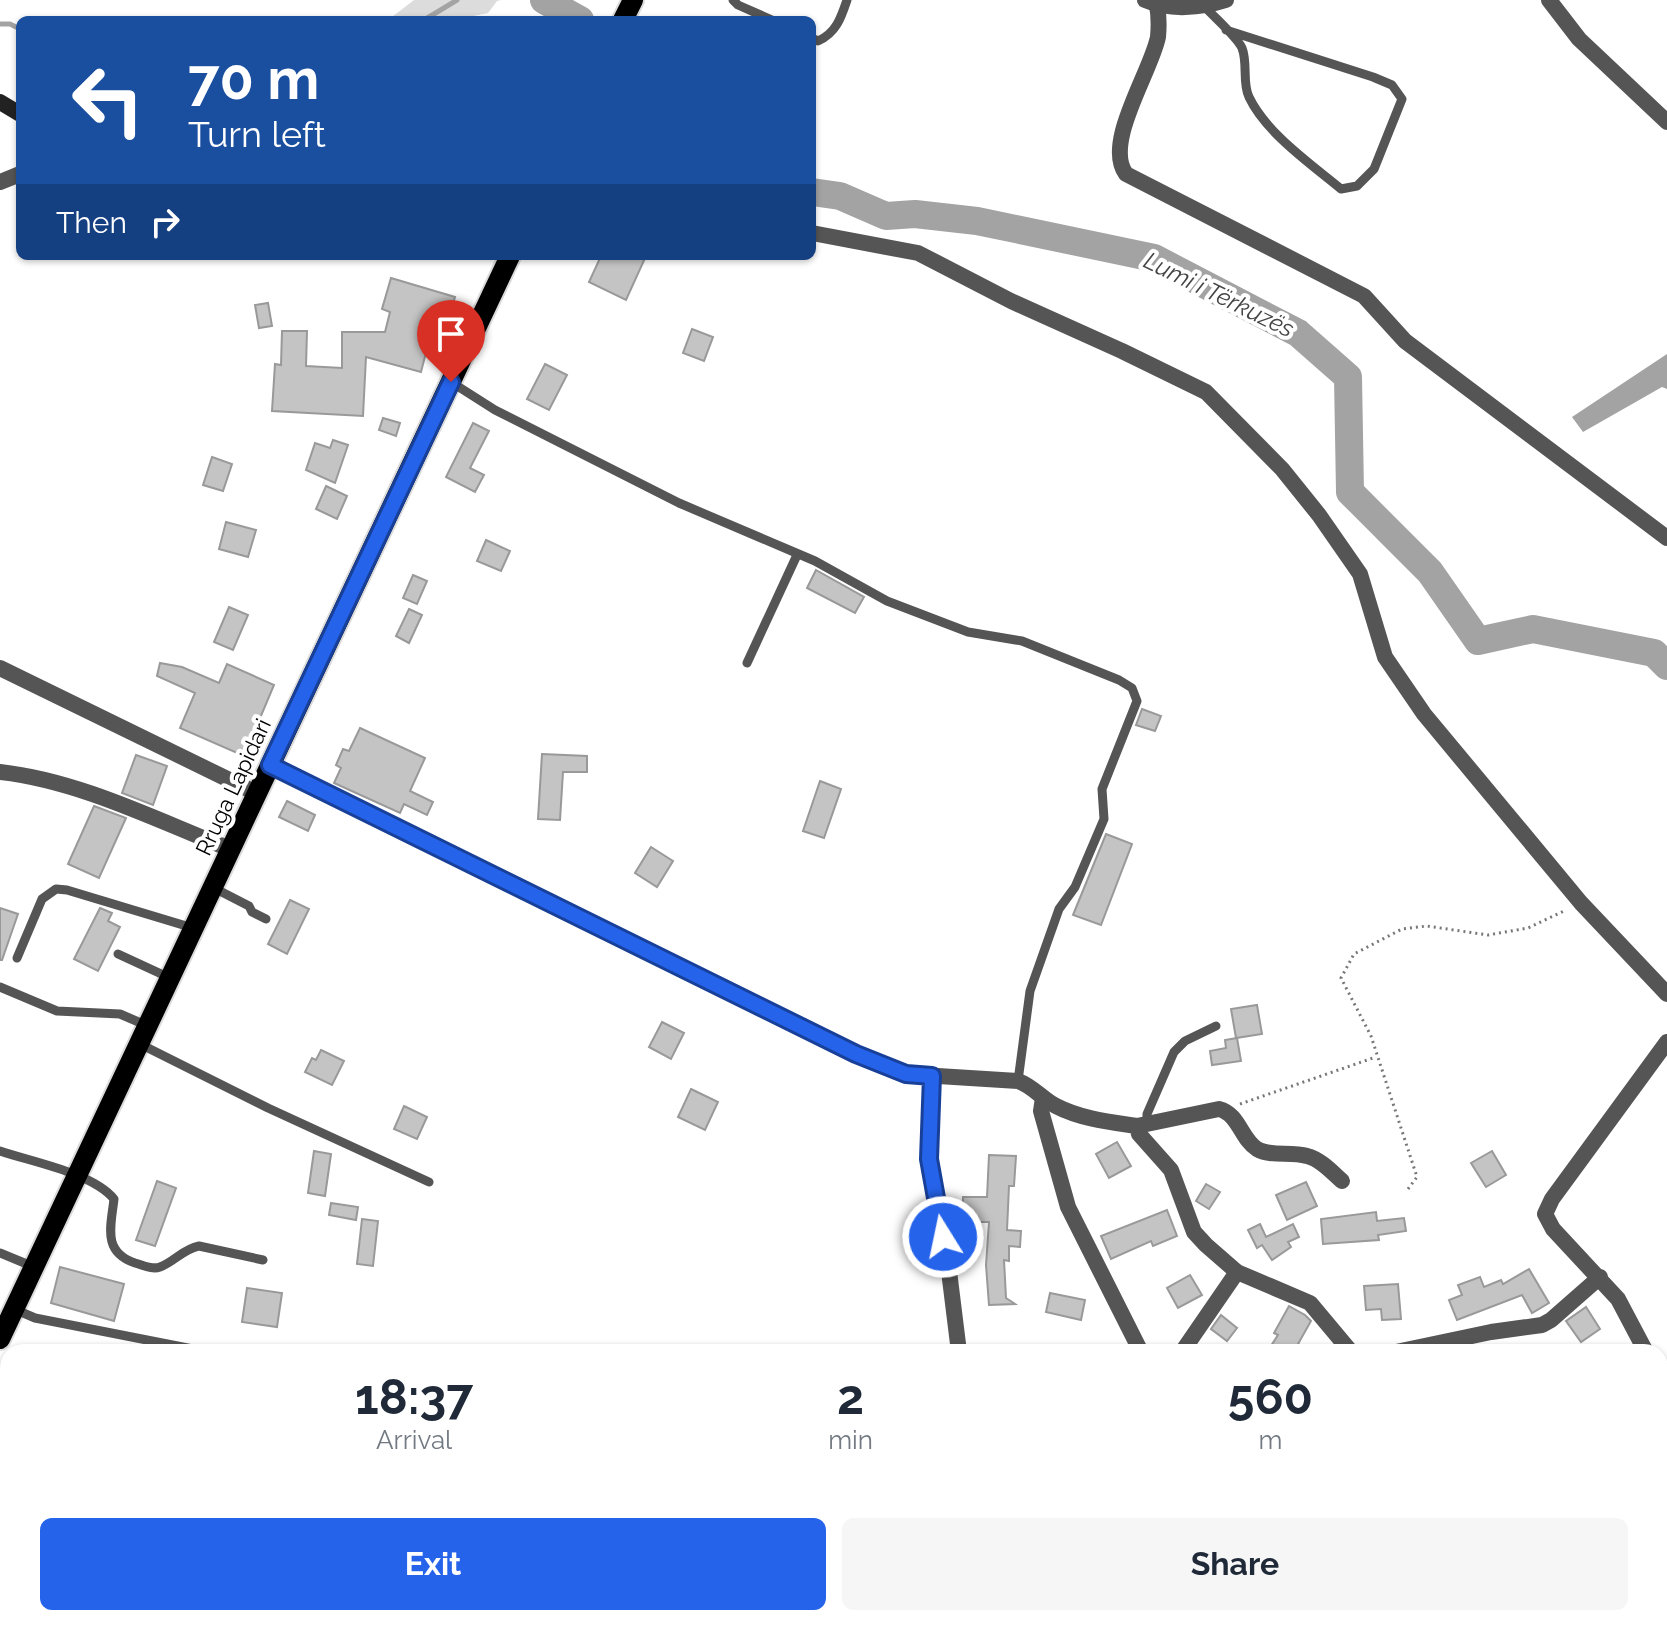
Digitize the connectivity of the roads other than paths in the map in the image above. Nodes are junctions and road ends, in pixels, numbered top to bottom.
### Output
1 (733, 0) edge
2 (847, 0) edge
3 (1226, 0) edge
4 (1549, 0) edge
5 (1151, 3) edge
6 (1205, 7) junction
7 (763, 16) edge
8 (1226, 30) junction
9 (816, 40) edge
10 (1667, 122) edge
11 (816, 234) edge
12 (508, 260) edge
13 (451, 382) junction
14 (1667, 538) edge
15 (797, 555) junction
16 (747, 663) dead end
17 (0, 668) edge
18 (270, 765) junction
19 (0, 772) edge
20 (256, 793) junction
21 (230, 849) junction
22 (212, 887) junction
23 (266, 919) dead end
24 (193, 928) junction
25 (118, 954) dead end
26 (17, 958) dead end
27 (170, 978) junction
28 (0, 987) edge
29 (1667, 994) edge
30 (1216, 1026) dead end
31 (144, 1035) junction
32 (1667, 1042) edge
33 (932, 1076) junction
34 (1018, 1081) junction
35 (1043, 1098) junction
36 (1142, 1125) junction
37 (0, 1151) edge
38 (77, 1176) junction
39 (1342, 1181) dead end
40 (429, 1182) dead end
41 (0, 1253) edge
42 (263, 1260) dead end
43 (34, 1267) junction
44 (1237, 1272) junction
45 (1600, 1277) junction
46 (14, 1309) junction
47 (1, 1332) edge
48 (164, 1344) edge
49 (958, 1344) edge
50 (1137, 1344) edge
51 (1188, 1344) edge
52 (1344, 1344) edge
53 (1434, 1344) edge
54 (1642, 1344) edge

1 - 7 lane
2 - 9 lane
3 - 6 street
4 - 10 street
5 - 6 street
5 - 14 street
6 - 8 lane
8 - 8 lane
11 - 29 street
12 - 13 main road, Rruga Lapidari
13 - 15 lane
13 - 18 main road, Rruga Lapidari
15 - 16 lane
15 - 34 lane
17 - 20 street
18 - 20 main road, Rruga Lapidari
18 - 33 street
19 - 21 street
20 - 21 main road, Rruga Lapidari
21 - 22 main road, Rruga Lapidari
22 - 23 lane
22 - 24 main road, Rruga Lapidari
24 - 26 lane
24 - 27 main road, Rruga Lapidari
25 - 27 lane
27 - 31 main road, Rruga Lapidari
28 - 31 lane
30 - 36 lane
31 - 38 main road, Rruga Lapidari
31 - 40 lane
32 - 45 street
33 - 34 street
33 - 49 street
34 - 35 street
35 - 36 street
35 - 50 street
36 - 39 street
36 - 44 street
37 - 38 lane
38 - 42 lane
38 - 43 main road, Rruga Lapidari
41 - 43 lane
43 - 46 main road, Rruga Lapidari
44 - 51 street
44 - 52 street
45 - 53 street
45 - 54 street
46 - 47 main road, Rruga Lapidari
46 - 48 lane

